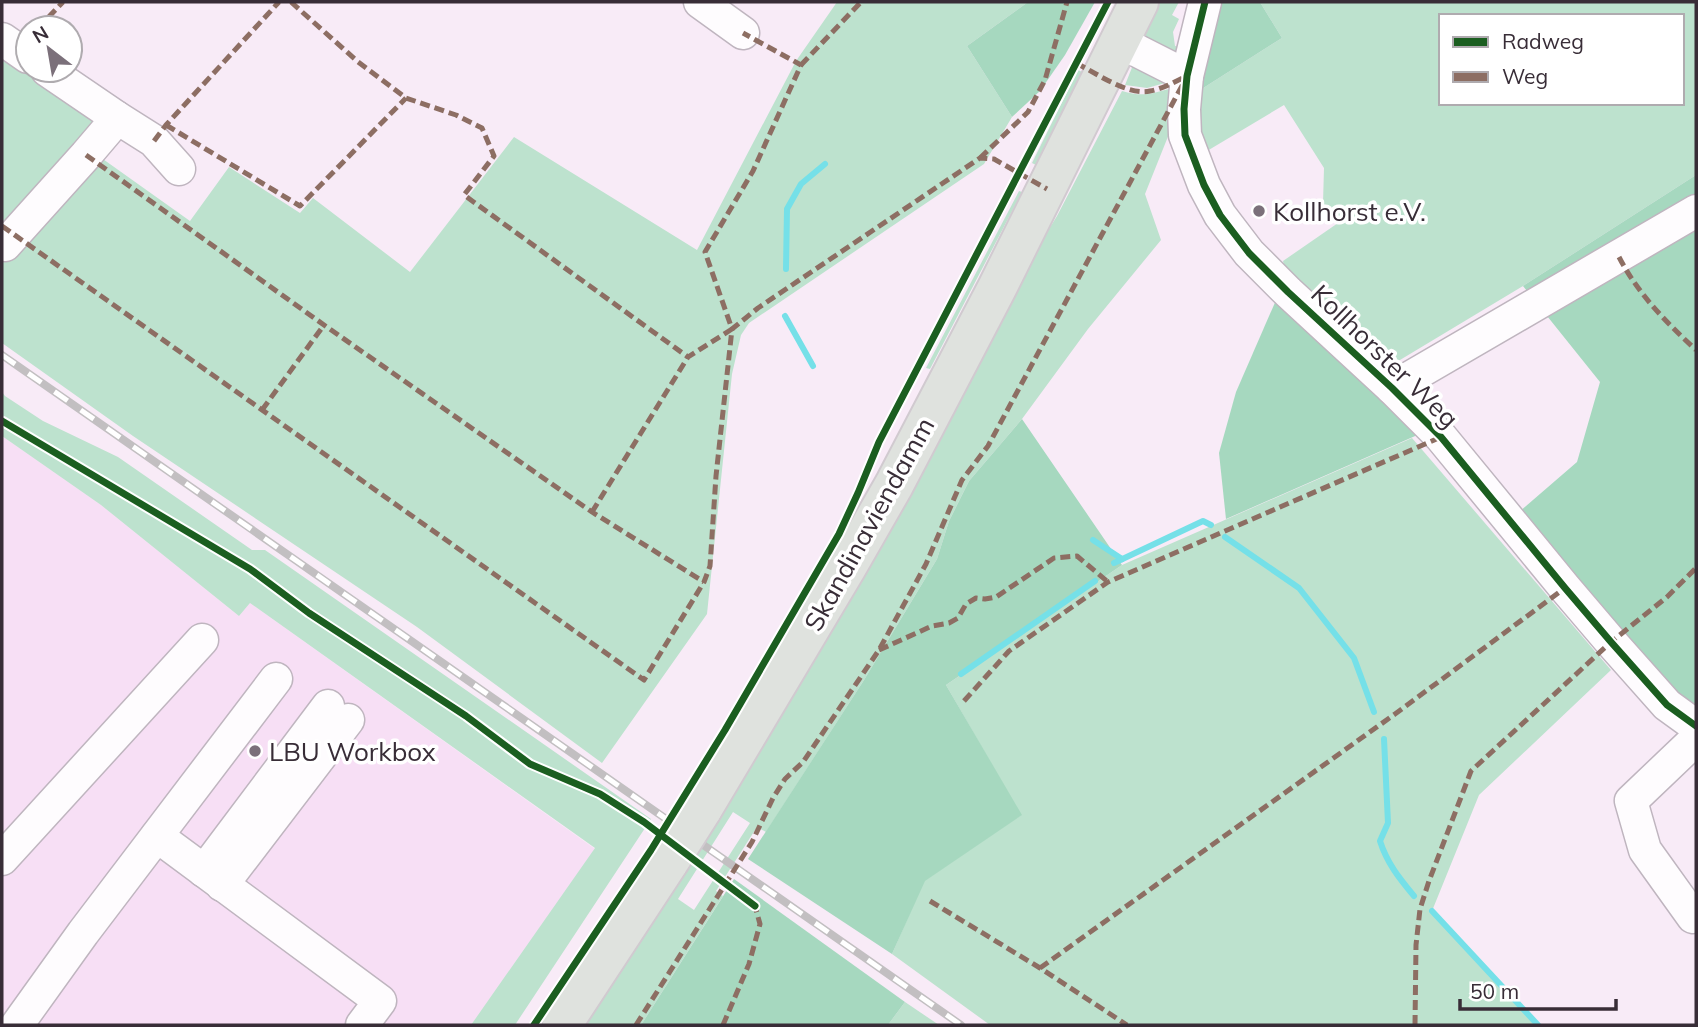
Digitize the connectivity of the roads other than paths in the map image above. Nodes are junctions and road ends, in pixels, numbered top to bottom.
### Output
1 (700, 2) edge
2 (1139, 2) edge
3 (1205, 2) edge
4 (743, 33) dead end
5 (1120, 42) junction
6 (1187, 76) junction
7 (68, 84) edge
8 (116, 117) junction
9 (179, 169) dead end
10 (1696, 211) edge
11 (5, 245) dead end
12 (1392, 388) junction
13 (202, 640) dead end
14 (276, 679) dead end
15 (338, 713) dead end
16 (1696, 726) edge
17 (1696, 739) edge
18 (157, 836) junction
19 (2, 859) edge
20 (213, 878) junction
21 (1693, 917) dead end
22 (16, 1025) edge
23 (362, 1025) edge
24 (562, 1025) edge

1 - 4 street
2 - 5 main road, Skandinaviendamm
3 - 6 street, Kollhorster Weg
5 - 6 street
5 - 24 main road, Skandinaviendamm, bridge
6 - 12 street, Kollhorster Weg
7 - 8 street
8 - 9 street
8 - 11 street
10 - 12 street
12 - 16 street, Kollhorster Weg
13 - 19 street
14 - 18 street
15 - 20 street
17 - 21 street
18 - 20 street
18 - 22 street
20 - 23 street

